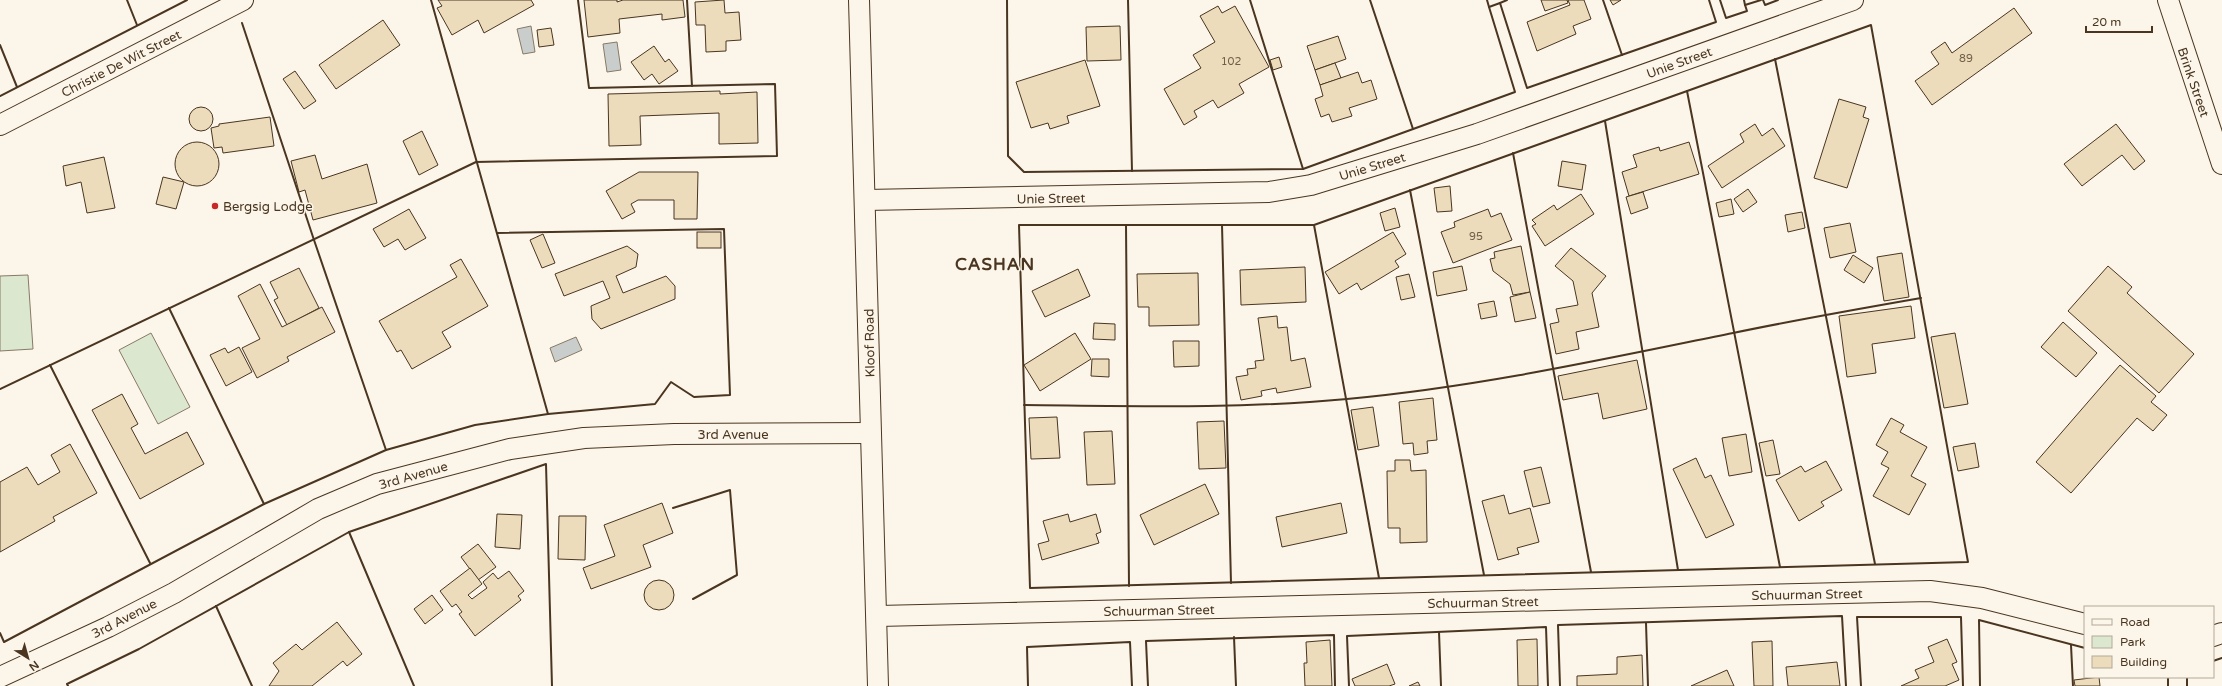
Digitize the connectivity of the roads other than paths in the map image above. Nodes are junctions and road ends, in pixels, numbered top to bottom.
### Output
1 (243, 0) edge
2 (859, 0) edge
3 (1853, 0) edge
4 (2168, 0) edge
5 (0, 125) edge
6 (2222, 164) edge
7 (866, 200) junction
8 (870, 433) junction
9 (878, 616) junction
10 (2084, 624) edge
11 (0, 677) edge
12 (878, 686) edge

1 - 5 street, Christie De Wit Street
2 - 7 street, Kloof Road
3 - 7 street, Unie Street
4 - 6 street, Brink Street
7 - 8 street, Kloof Road
8 - 9 street, Kloof Road
8 - 11 street, 3rd Avenue
9 - 10 street, Schuurman Street
9 - 12 street, Kloof Road

